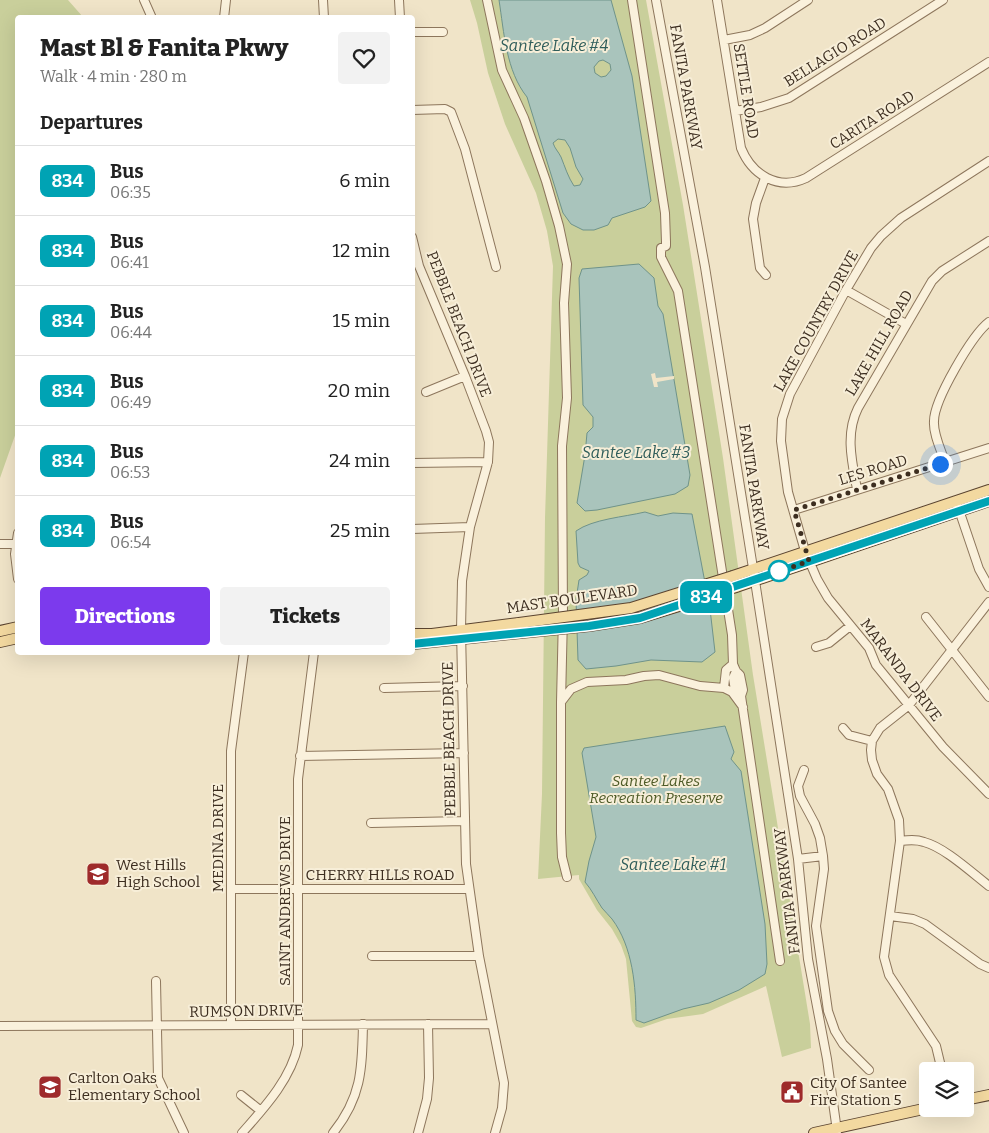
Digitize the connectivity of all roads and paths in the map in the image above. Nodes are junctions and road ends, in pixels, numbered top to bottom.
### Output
1 (144, 0) edge
2 (226, 0) edge
3 (323, 0) edge
4 (400, 0) edge
5 (487, 0) edge
6 (632, 0) edge
7 (656, 0) edge
8 (718, 0) edge
9 (808, 0) edge
10 (943, 0) edge
11 (151, 15) edge
12 (224, 15) edge
13 (324, 15) edge
14 (400, 15) edge
15 (415, 32) edge
16 (443, 32) dead end
17 (724, 40) junction
18 (989, 62) edge
19 (415, 110) edge
20 (735, 111) junction
21 (989, 161) edge
22 (765, 178) junction
23 (989, 241) edge
24 (416, 267) edge
25 (496, 267) dead end
26 (766, 275) dead end
27 (846, 290) junction
28 (989, 322) edge
29 (906, 324) junction
30 (465, 376) junction
31 (426, 392) dead end
32 (989, 448) edge
33 (488, 462) junction
34 (945, 462) junction
35 (415, 463) edge
36 (857, 489) junction
37 (989, 490) edge
38 (989, 501) edge
39 (957, 506) junction
40 (794, 510) junction
41 (470, 527) junction
42 (415, 529) edge
43 (0, 544) edge
44 (15, 544) edge
45 (807, 556) junction
46 (753, 568) junction
47 (755, 579) junction
48 (734, 581) junction
49 (989, 587) edge
50 (989, 602) edge
51 (926, 617) dead end
52 (850, 626) junction
53 (15, 628) edge
54 (0, 631) edge
55 (415, 634) edge
56 (461, 635) junction
57 (15, 639) edge
58 (0, 642) edge
59 (415, 643) edge
60 (816, 647) dead end
61 (951, 650) junction
62 (244, 655) edge
63 (314, 655) edge
64 (734, 668) junction
65 (463, 686) junction
66 (384, 688) dead end
67 (724, 688) junction
68 (989, 697) edge
69 (561, 702) junction
70 (909, 705) junction
71 (744, 709) junction
72 (843, 728) dead end
73 (872, 741) junction
74 (464, 753) junction
75 (300, 756) junction
76 (804, 770) dead end
77 (989, 794) edge
78 (464, 820) junction
79 (371, 823) dead end
80 (900, 841) junction
81 (823, 856) junction
82 (798, 859) junction
83 (568, 877) dead end
84 (989, 886) edge
85 (468, 888) junction
86 (232, 889) junction
87 (299, 889) junction
88 (890, 916) junction
89 (372, 956) dead end
90 (479, 956) junction
91 (780, 961) dead end
92 (989, 968) edge
93 (156, 982) dead end
94 (231, 1024) junction
95 (298, 1024) junction
96 (363, 1024) junction
97 (428, 1024) junction
98 (492, 1024) junction
99 (0, 1026) edge
100 (157, 1026) junction
101 (940, 1062) edge
102 (868, 1070) dead end
103 (241, 1095) dead end
104 (989, 1095) edge
105 (974, 1098) edge
106 (261, 1110) junction
107 (919, 1110) edge
108 (837, 1130) edge
109 (184, 1133) edge
110 (242, 1133) edge
111 (333, 1133) edge
112 (418, 1133) edge
113 (495, 1133) edge
114 (814, 1133) edge

1 - 11 street
2 - 12 street
3 - 13 street
4 - 14 street
5 - 69 street
6 - 64 street
7 - 46 street, FANITA PARKWAY
8 - 17 street, SETTLE ROAD
9 - 17 street
10 - 20 street, BELLAGIO ROAD
15 - 16 street
17 - 20 street, SETTLE ROAD
18 - 22 street, CARITA ROAD
19 - 25 street
20 - 22 street, SETTLE ROAD
21 - 27 street, LAKE COUNTRY DRIVE
22 - 26 street
23 - 29 street, LAKE HILL ROAD
24 - 30 street, PEBBLE BEACH DRIVE
27 - 29 street
27 - 40 street, LAKE COUNTRY DRIVE
28 - 34 street
29 - 36 street, LAKE HILL ROAD
30 - 31 street
30 - 33 street, PEBBLE BEACH DRIVE
32 - 34 street, LES ROAD
33 - 35 street
33 - 41 street, PEBBLE BEACH DRIVE
34 - 36 street, LES ROAD
36 - 40 street, LES ROAD
37 - 39 main road, MAST BOULEVARD
38 - 39 main road, MAST BOULEVARD
39 - 45 main road, MAST BOULEVARD
39 - 49 street
40 - 45 street, LAKE COUNTRY DRIVE
41 - 42 street
41 - 56 street, PEBBLE BEACH DRIVE
43 - 44 street
45 - 46 main road, MAST BOULEVARD
45 - 47 main road, MAST BOULEVARD
45 - 52 street, MARANDA DRIVE
46 - 47 street, FANITA PARKWAY
46 - 48 main road, MAST BOULEVARD
47 - 48 main road, MAST BOULEVARD
47 - 82 street, FANITA PARKWAY
48 - 56 main road, MAST BOULEVARD, bridge
50 - 61 street
51 - 61 street
52 - 60 street
52 - 70 street, MARANDA DRIVE
53 - 54 main road
55 - 56 main road, MAST BOULEVARD
56 - 59 main road, MAST BOULEVARD
56 - 65 street, PEBBLE BEACH DRIVE
57 - 58 main road
61 - 68 street
61 - 70 street
62 - 86 street, MEDINA DRIVE
63 - 75 street, SAINT ANDREWS DRIVE
64 - 67 street
64 - 71 street
65 - 66 street
65 - 74 street, PEBBLE BEACH DRIVE
67 - 69 street
67 - 71 street
69 - 83 street
70 - 73 street
70 - 77 street, MARANDA DRIVE
71 - 91 street
72 - 73 street
73 - 80 street
74 - 75 street
74 - 78 street, PEBBLE BEACH DRIVE
75 - 87 street, SAINT ANDREWS DRIVE
76 - 81 street
78 - 79 street
78 - 85 street, PEBBLE BEACH DRIVE
80 - 84 street
80 - 88 street
81 - 82 street
81 - 102 street
82 - 108 street, FANITA PARKWAY
85 - 87 street, CHERRY HILLS ROAD
85 - 90 street, PEBBLE BEACH DRIVE
86 - 87 street, CHERRY HILLS ROAD
86 - 94 street, MEDINA DRIVE
87 - 95 street, SAINT ANDREWS DRIVE
88 - 92 street
88 - 101 street
89 - 90 street
90 - 98 street, PEBBLE BEACH DRIVE
93 - 100 street
94 - 95 street, RUMSON DRIVE
94 - 100 street, RUMSON DRIVE
95 - 96 street, RUMSON DRIVE
95 - 106 street, SAINT ANDREWS DRIVE
96 - 97 street, RUMSON DRIVE
96 - 111 street
97 - 98 street, RUMSON DRIVE
97 - 112 street
98 - 113 street, PEBBLE BEACH DRIVE
99 - 100 street, RUMSON DRIVE
100 - 109 street
103 - 106 street
104 - 105 main road
106 - 110 street, SAINT ANDREWS DRIVE
107 - 108 main road
108 - 114 main road

